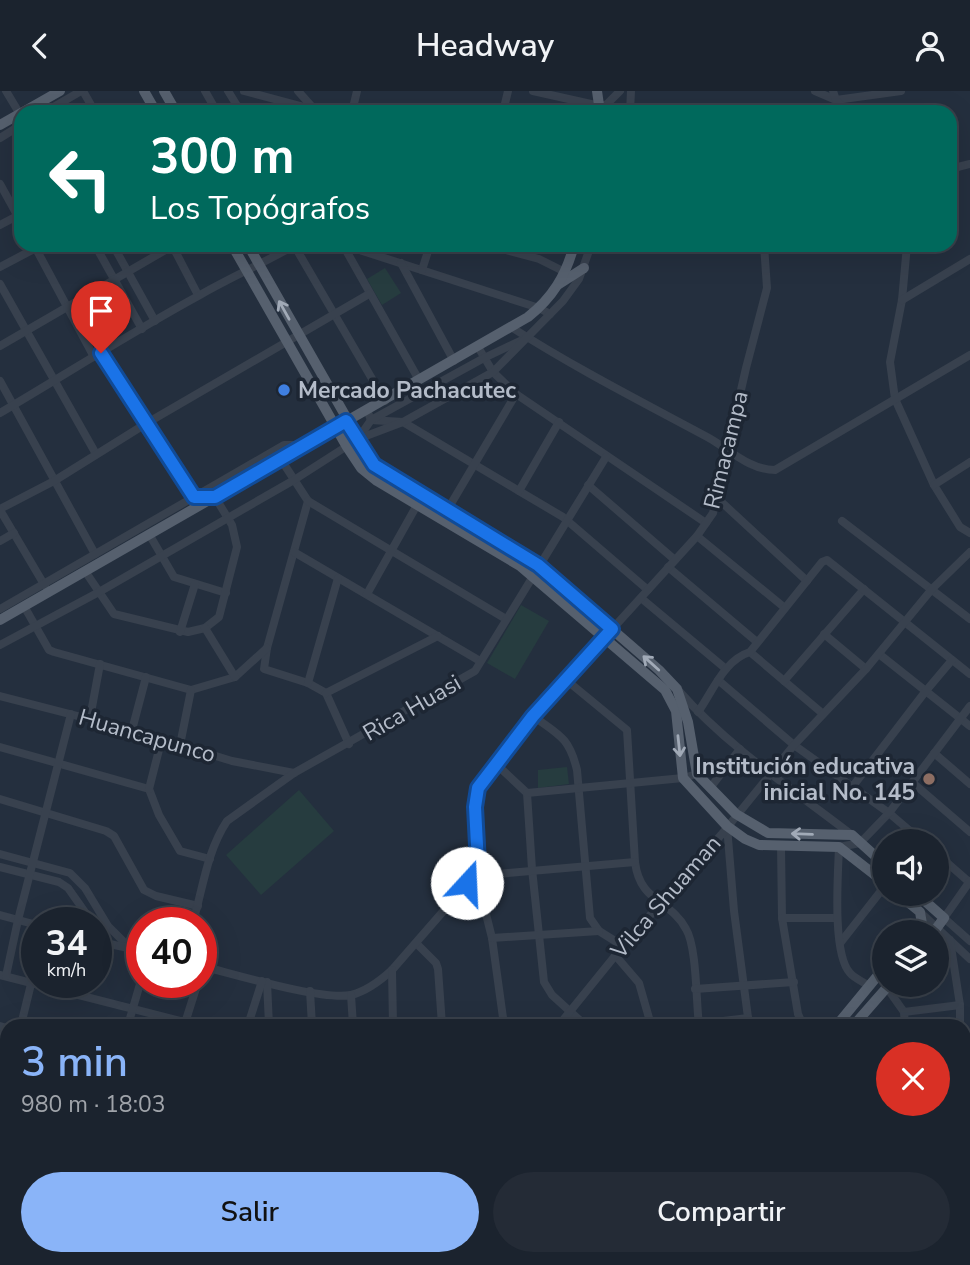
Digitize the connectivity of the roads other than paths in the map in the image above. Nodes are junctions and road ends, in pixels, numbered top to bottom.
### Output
1 (60, 91) edge
2 (82, 91) edge
3 (244, 91) edge
4 (298, 91) edge
5 (533, 91) edge
6 (620, 91) edge
7 (814, 91) edge
8 (901, 91) edge
9 (834, 95) edge
10 (41, 105) edge
11 (57, 105) edge
12 (296, 105) edge
13 (312, 105) edge
14 (585, 105) edge
15 (606, 105) edge
16 (0, 184) edge
17 (14, 210) edge
18 (26, 252) edge
19 (38, 252) edge
20 (99, 252) edge
21 (117, 252) edge
22 (161, 252) edge
23 (176, 252) edge
24 (236, 252) edge
25 (252, 252) edge
26 (283, 252) edge
27 (299, 252) edge
28 (348, 252) edge
29 (366, 252) edge
30 (428, 252) edge
31 (513, 252) edge
32 (572, 252) edge
33 (588, 252) edge
34 (764, 252) edge
35 (906, 252) edge
36 (970, 259) edge
37 (401, 263) junction
38 (259, 266) junction
39 (0, 267) edge
40 (584, 268) junction
41 (246, 269) junction
42 (422, 270) junction
43 (129, 271) junction
44 (565, 272) junction
45 (115, 279) junction
46 (0, 284) edge
47 (559, 285) junction
48 (369, 294) junction
49 (198, 295) junction
50 (902, 300) junction
51 (68, 307) junction
52 (539, 308) junction
53 (334, 314) junction
54 (550, 314) junction
55 (155, 321) junction
56 (511, 327) junction
57 (142, 329) junction
58 (27, 331) junction
59 (298, 335) junction
60 (527, 338) junction
61 (288, 342) junction
62 (0, 347) edge
63 (478, 347) junction
64 (98, 355) junction
65 (970, 355) edge
66 (484, 358) junction
67 (454, 361) junction
68 (493, 372) junction
69 (419, 380) junction
70 (0, 381) edge
71 (54, 381) junction
72 (516, 394) junction
73 (895, 399) junction
74 (385, 401) junction
75 (13, 405) junction
76 (0, 413) edge
77 (369, 415) junction
78 (403, 422) junction
79 (559, 422) junction
80 (147, 423) junction
81 (342, 424) junction
82 (358, 439) junction
83 (347, 447) junction
84 (298, 449) junction
85 (729, 449) junction
86 (96, 454) junction
87 (606, 457) junction
88 (280, 458) junction
89 (970, 463) edge
90 (473, 464) junction
91 (294, 480) junction
92 (54, 481) junction
93 (588, 485) junction
94 (934, 485) junction
95 (519, 491) junction
96 (194, 497) junction
97 (215, 497) junction
98 (717, 498) junction
99 (308, 501) junction
100 (417, 505) junction
101 (0, 509) edge
102 (444, 515) junction
103 (228, 518) junction
104 (566, 520) junction
105 (842, 521) dead end
106 (706, 523) junction
107 (14, 533) junction
108 (970, 533) edge
109 (149, 534) junction
110 (697, 536) junction
111 (0, 541) edge
112 (293, 552) junction
113 (391, 552) junction
114 (970, 552) edge
115 (95, 554) junction
116 (161, 555) junction
117 (675, 560) junction
118 (538, 565) junction
119 (668, 568) junction
120 (85, 571) junction
121 (531, 575) junction
122 (338, 578) junction
123 (807, 581) junction
124 (195, 585) junction
125 (46, 588) junction
126 (864, 589) junction
127 (932, 589) junction
128 (648, 590) junction
129 (99, 592) junction
130 (226, 593) junction
131 (367, 594) junction
132 (641, 598) junction
133 (24, 606) junction
134 (785, 608) junction
135 (0, 609) edge
136 (506, 619) junction
137 (970, 619) edge
138 (0, 620) edge
139 (907, 622) junction
140 (35, 627) junction
141 (205, 628) junction
142 (180, 632) junction
143 (609, 633) junction
144 (824, 634) junction
145 (438, 636) junction
146 (757, 642) junction
147 (0, 645) edge
148 (267, 648) junction
149 (750, 652) junction
150 (879, 654) junction
151 (952, 660) junction
152 (480, 661) junction
153 (100, 664) junction
154 (726, 669) junction
155 (866, 669) junction
156 (970, 674) edge
157 (146, 677) junction
158 (235, 677) junction
159 (565, 679) junction
160 (718, 680) junction
161 (784, 681) junction
162 (308, 683) junction
163 (677, 689) junction
164 (191, 690) junction
165 (925, 692) junction
166 (326, 694) junction
167 (0, 696) edge
168 (970, 706) edge
169 (698, 712) junction
170 (822, 713) junction
171 (71, 714) junction
172 (533, 716) junction
173 (90, 718) junction
174 (961, 718) junction
175 (970, 726) edge
176 (132, 730) junction
177 (162, 738) junction
178 (349, 744) junction
179 (180, 745) junction
180 (794, 745) junction
181 (0, 747) edge
182 (740, 748) junction
183 (934, 753) junction
184 (59, 764) junction
185 (496, 764) junction
186 (771, 772) junction
187 (294, 773) junction
188 (697, 774) junction
189 (683, 778) junction
190 (913, 783) junction
191 (629, 784) junction
192 (970, 784) edge
193 (853, 786) junction
194 (578, 787) junction
195 (710, 788) junction
196 (149, 789) junction
197 (527, 793) junction
198 (0, 799) edge
199 (46, 813) junction
200 (889, 813) junction
201 (736, 814) junction
202 (727, 826) junction
203 (908, 829) edge
204 (970, 832) edge
205 (856, 839) junction
206 (781, 846) junction
207 (839, 848) junction
208 (872, 853) edge
209 (0, 854) edge
210 (210, 859) junction
211 (34, 862) junction
212 (635, 862) junction
213 (949, 864) edge
214 (585, 866) junction
215 (0, 867) edge
216 (532, 869) junction
217 (30, 875) junction
218 (478, 875) junction
219 (872, 875) edge
220 (970, 882) edge
221 (467, 883) junction
222 (872, 901) edge
223 (660, 903) junction
224 (198, 906) joint
225 (913, 906) edge
226 (930, 906) edge
227 (81, 907) edge
228 (485, 909) junction
229 (920, 912) junction
230 (0, 915) edge
231 (782, 918) junction
232 (836, 918) junction
233 (944, 918) junction
234 (18, 920) junction
235 (921, 920) edge
236 (927, 920) edge
237 (21, 921) edge
238 (599, 931) junction
239 (540, 935) junction
240 (492, 939) junction
241 (950, 940) joint
242 (970, 941) edge
243 (841, 942) junction
244 (416, 943) junction
245 (126, 944) edge
246 (623, 946) junction
247 (615, 955) junction
248 (970, 959) edge
249 (392, 970) junction
250 (217, 971) edge
251 (3, 975) edge
252 (21, 981) edge
253 (872, 981) edge
254 (265, 982) junction
255 (794, 982) junction
256 (745, 984) junction
257 (868, 985) junction
258 (695, 989) junction
259 (310, 991) junction
260 (351, 995) junction
261 (878, 997) edge
262 (895, 997) edge
263 (28, 998) edge
264 (86, 998) edge
265 (136, 998) edge
266 (193, 998) edge
267 (960, 1005) junction
268 (132, 1010) junction
269 (571, 1011) junction
270 (904, 1012) junction
271 (23, 1019) edge
272 (130, 1019) edge
273 (169, 1019) edge
274 (187, 1019) edge
275 (250, 1019) edge
276 (268, 1019) edge
277 (312, 1019) edge
278 (353, 1019) edge
279 (393, 1019) edge
280 (442, 1019) edge
281 (503, 1019) edge
282 (564, 1019) edge
283 (579, 1019) edge
284 (649, 1019) edge
285 (698, 1019) edge
286 (749, 1019) edge
287 (800, 1019) edge
288 (842, 1019) edge
289 (859, 1019) edge
290 (905, 1019) edge
291 (960, 1019) edge

1 - 10 main road
2 - 11 street
3 - 12 street
4 - 13 street
5 - 14 street
6 - 15 street
7 - 9 street
8 - 9 street
16 - 17 street
18 - 39 street
19 - 51 street
20 - 45 street
21 - 43 street
22 - 43 street
23 - 49 street
24 - 41 main road
25 - 38 main road
26 - 38 street
27 - 53 street
28 - 48 street
29 - 37 street
30 - 42 street
31 - 44 street
32 - 44 main road
33 - 40 street
34 - 85 street, Rimacampa
35 - 50 street
36 - 50 street
37 - 42 street
37 - 67 street
38 - 41 street
59 -> 38 main road
40 - 47 main road
40 - 54 street
41 - 49 street
41 - 61 main road
42 - 52 street
43 - 45 street
43 - 55 street
44 - 47 main road
45 - 51 street
45 - 57 street
46 - 58 street
47 - 52 main road
48 - 53 street
48 - 69 street
49 - 55 street
50 - 73 street
51 - 58 street
51 - 64 street
52 - 54 street
52 - 56 main road
53 - 59 street
53 - 74 street
54 - 60 street
55 - 57 street
56 - 60 street
56 - 63 main road
57 - 64 street
58 - 62 street
58 - 71 street
59 - 61 street
59 - 81 main road
60 - 66 street
60 - 68 street
60 - 85 street
61 - 80 street
61 - 81 main road
63 - 66 street
63 - 67 main road
64 - 71 street
64 - 80 street
65 - 73 street
66 - 68 street
66 - 77 street
67 - 69 main road
68 - 72 street
68 - 78 street
69 - 74 main road
70 - 75 street
71 - 75 street
71 - 86 street
72 - 79 street
72 - 90 street
73 - 85 street
73 - 94 street
74 - 77 main road
75 - 76 street
75 - 92 street
77 - 78 street
77 - 81 main road
77 - 82 street
78 - 82 street
78 - 90 street
79 - 87 street
79 - 95 street
80 - 86 street
80 - 96 street
81 - 82 main road
81 - 83 main road
81 - 84 main road
82 - 83 street
82 - 102 main road
83 - 91 street
83 - 100 main road
84 - 88 main road
84 - 96 street
85 - 98 street, Rimacampa
86 - 92 street
87 - 93 street, Rica Huasi
87 - 106 street
88 - 91 street
88 - 97 main road
89 - 94 street
90 - 95 street
90 - 102 street
91 - 99 street
91 - 103 street
92 - 101 street
92 - 115 street
93 - 104 street, Rica Huasi
93 - 117 street
94 - 108 street
95 - 104 street
96 - 97 street
96 - 115 street
97 - 103 street
97 - 109 main road
98 - 106 street, Rimacampa
98 - 123 street
99 - 112 street
99 - 113 street
100 - 102 main road
100 - 113 street
101 - 107 street
102 - 118 main road
102 - 121 main road
103 - 116 street
103 - 130 street
104 - 118 street, Rica Huasi
104 - 128 street
105 - 127 street
106 - 110 street, Rimacampa
107 - 111 street
107 - 125 street
109 - 116 street
109 - 120 main road
110 - 117 street, Rimacampa
110 - 134 street
112 - 122 street
112 - 148 street
113 - 131 street
113 - 136 street
114 - 127 street, Vilca Shuaman
115 - 125 street
116 - 124 street
116 - 129 street
117 - 119 street, Rimacampa
118 - 121 street, Rica Huasi
118 - 143 main road
119 - 128 street, Rimacampa
119 - 146 street
120 - 125 main road
120 - 129 street
121 - 136 street, Rica Huasi
121 - 143 main road
122 - 131 street
122 - 162 street
123 - 126 street
123 - 134 street
124 - 130 street
124 - 142 street
125 - 133 main road
125 - 135 street
126 - 139 street
126 - 144 street
127 - 137 street
127 - 139 street, Vilca Shuaman
128 - 132 street, Rimacampa
129 - 140 street
129 - 142 street
130 - 141 street
131 - 145 street
132 - 143 street, Rimacampa
132 - 154 street
133 - 138 main road
133 - 140 street
134 - 146 street
136 - 152 street, Rica Huasi
139 - 150 street, Vilca Shuaman
139 - 151 street
140 - 147 street
140 - 153 street
141 - 142 street
141 - 158 street
143 - 159 street, Rimacampa
163 -> 143 main road
143 -> 189 main road
144 - 155 street
144 - 161 street
145 - 152 street
145 - 166 street
146 - 149 street
148 - 158 street
148 - 162 street
149 - 154 street
149 - 161 street
150 - 155 street, Vilca Shuaman
150 - 165 street
151 - 156 street
151 - 165 street
152 - 178 street, Rica Huasi
153 - 157 street
153 - 173 street
154 - 160 street
155 - 170 street, Vilca Shuaman
157 - 164 street
157 - 176 street
158 - 164 street
159 - 172 street, Rimacampa
159 - 191 street
160 - 169 street
160 - 180 street
161 - 170 street
162 - 166 street
163 - 169 street
163 - 188 main road
164 - 179 street
165 - 174 street
165 - 193 street
166 - 178 street
167 - 171 street, Huancapunco
168 - 174 street
169 - 182 street
170 - 180 street, Vilca Shuaman
171 - 173 street, Huancapunco
171 - 184 street
172 - 185 street, Rimacampa
172 - 194 street
173 - 176 street, Huancapunco
174 - 175 street
174 - 183 street
176 - 177 street, Huancapunco
177 - 179 street, Huancapunco
177 - 196 street
178 - 187 street, Rica Huasi
179 - 187 street, Huancapunco
180 - 186 street, Vilca Shuaman
180 - 193 street
181 - 184 street
182 - 186 street
182 - 195 street
183 - 190 street
183 - 192 street
184 - 196 street
184 - 199 street
185 - 197 street
185 - 218 street, Rimacampa
186 - 201 street, Vilca Shuaman
186 - 205 street
187 - 210 street, Rica Huasi
188 - 189 street
188 - 195 main road
189 - 191 street
189 - 202 main road
190 - 200 street
190 - 204 street
191 - 194 street
191 - 212 street
193 - 200 street
194 - 197 street
194 - 214 street
195 - 201 main road
196 - 210 street
197 - 216 street
198 - 199 street
199 - 211 street
199 - 224 street
200 - 203 street
200 - 205 street
201 - 202 street, Vilca Shuaman
205 -> 201 main road
202 - 206 main road
202 - 223 street, Vilca Shuaman
202 - 256 street
205 - 207 street
205 - 208 main road
206 - 207 main road
206 - 231 street
207 - 219 main road
207 - 232 street
209 - 211 street
210 - 224 street, Rica Huasi
211 - 217 street
211 - 245 street
212 - 214 street
212 - 223 street
213 - 220 street
214 - 216 street
214 - 238 street
215 - 217 street
216 - 218 street
216 - 239 street
217 - 227 street
217 - 234 street
218 - 221 street
218 - 228 street, Rimacampa
220 - 233 street
221 - 228 street
221 - 244 street
222 - 243 street
223 - 246 street, Vilca Shuaman
223 - 258 street
225 - 229 main road
226 - 233 main road
228 - 240 street
229 - 235 main road
229 - 236 street
230 - 234 street
231 - 232 street
231 - 255 street
232 - 243 street
233 - 242 street
234 - 237 street
234 - 251 street
238 - 239 street
238 - 246 street
239 - 240 street
239 - 269 street
240 - 281 street
241 - 248 street
241 - 267 street
243 - 257 street
244 - 249 street
244 - 280 street
246 - 247 street, Vilca Shuaman
247 - 269 street, Vilca Shuaman
247 - 284 street
249 - 260 street
249 - 279 street
250 - 254 street
251 - 252 street
253 - 257 main road
254 - 259 street
254 - 275 street
254 - 276 street
255 - 256 street
255 - 287 street
256 - 258 street
256 - 286 street
257 - 288 main road
258 - 285 street
259 - 260 street
259 - 277 street
260 - 278 street
261 - 289 main road
262 - 270 street
263 - 271 street
264 - 268 street
265 - 268 street
266 - 274 street
267 - 270 street
267 - 291 street
268 - 272 street
268 - 273 street
269 - 282 street, Vilca Shuaman
269 - 283 street
270 - 290 street

